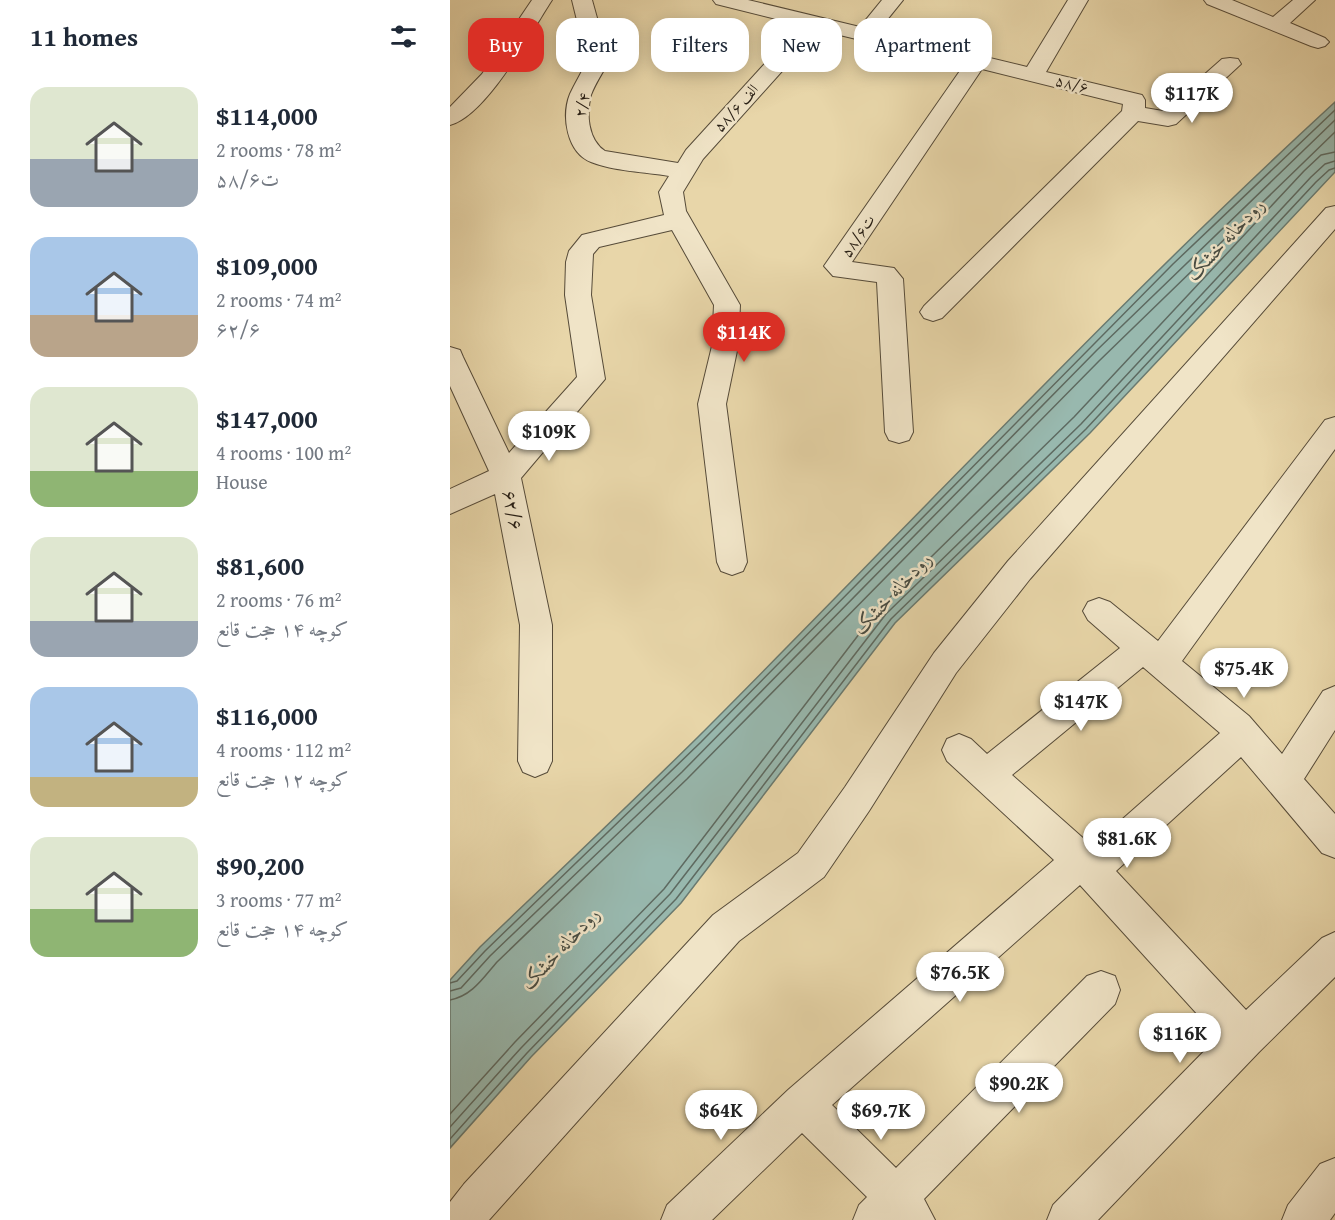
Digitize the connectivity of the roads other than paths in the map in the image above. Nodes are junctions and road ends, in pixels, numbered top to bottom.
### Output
1 (542, 0) edge
2 (582, 0) edge
3 (723, 0) edge
4 (893, 0) edge
5 (1078, 0) edge
6 (1305, 0) edge
7 (1226, 2) edge
8 (802, 18) edge
9 (878, 18) edge
10 (1276, 25) junction
11 (1318, 42) dead end
12 (1230, 64) dead end
13 (992, 65) edge
14 (769, 72) edge
15 (969, 72) edge
16 (1033, 75) junction
17 (1133, 112) junction
18 (450, 118) edge
19 (684, 171) junction
20 (1335, 214) edge
21 (679, 220) junction
22 (933, 312) dead end
23 (451, 362) edge
24 (1335, 428) edge
25 (898, 432) dead end
26 (506, 476) junction
27 (450, 502) edge
28 (732, 562) dead end
29 (1099, 611) dead end
30 (1152, 656) junction
31 (1335, 701) edge
32 (1244, 734) junction
33 (959, 750) dead end
34 (535, 760) dead end
35 (987, 775) junction
36 (1284, 781) junction
37 (1335, 841) edge
38 (1086, 865) junction
39 (1335, 951) edge
40 (1101, 990) dead end
41 (1245, 1038) junction
42 (801, 1104) junction
43 (1335, 1179) edge
44 (895, 1212) edge
45 (463, 1220) edge
46 (682, 1220) edge
47 (1068, 1220) edge
48 (1304, 1220) edge

1 - 18 street
2 - 19 street, ۲/۴
3 - 8 street, ۵۸/۶
4 - 9 street
5 - 16 street
6 - 10 street
7 - 10 street
10 - 11 street
12 - 17 street
13 - 16 street, ۵۸/۶
14 - 19 street, ۵۸/۶ الف
15 - 25 street, ۵۸/۶ت
16 - 17 street, ۵۸/۶
17 - 22 street
19 - 21 street, ۵۸/۶ الف
20 - 45 street
21 - 26 street, ۶۲/۶
21 - 28 street, ۵۸/۶ الف
23 - 26 street
24 - 30 street
26 - 27 street
26 - 34 street, ۶۲/۶
29 - 30 street
30 - 32 street
30 - 35 street
31 - 36 street
32 - 36 street
32 - 38 street
33 - 35 street
35 - 38 street
36 - 37 street
38 - 41 street
38 - 42 street
39 - 41 street
40 - 44 street
41 - 47 street
42 - 44 street
42 - 46 street
43 - 48 street

